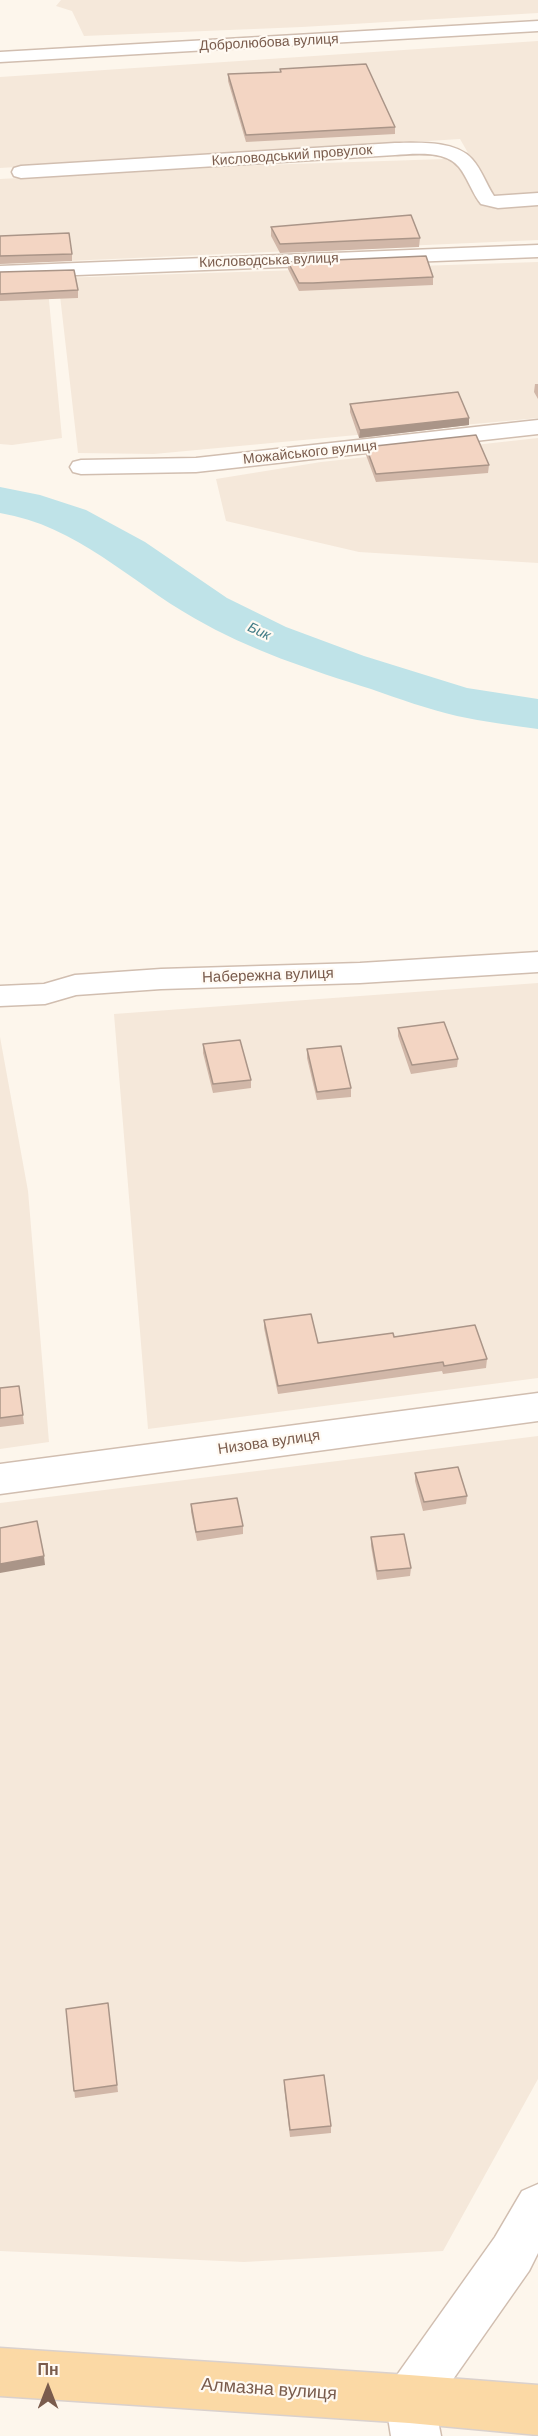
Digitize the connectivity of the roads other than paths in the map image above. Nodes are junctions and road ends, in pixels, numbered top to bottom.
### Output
1 (538, 26) edge
2 (0, 57) edge
3 (21, 172) dead end
4 (538, 199) edge
5 (538, 251) edge
6 (0, 272) edge
7 (538, 428) edge
8 (81, 467) dead end
9 (538, 962) edge
10 (0, 996) edge
11 (538, 1407) edge
12 (0, 1479) edge
13 (538, 2207) edge
14 (0, 2372) edge
15 (538, 2410) edge
16 (413, 2418) edge

1 - 2 street, Добролюбова вулиця
3 - 4 street, Кисловодський провулок
5 - 6 street, Кисловодська вулиця
7 - 8 street, Можайського вулиця
9 - 10 street, Набережна вулиця
11 - 12 street, Низова вулиця
13 - 16 street
14 - 16 main road, Алмазна вулиця
15 - 16 main road, Алмазна вулиця

